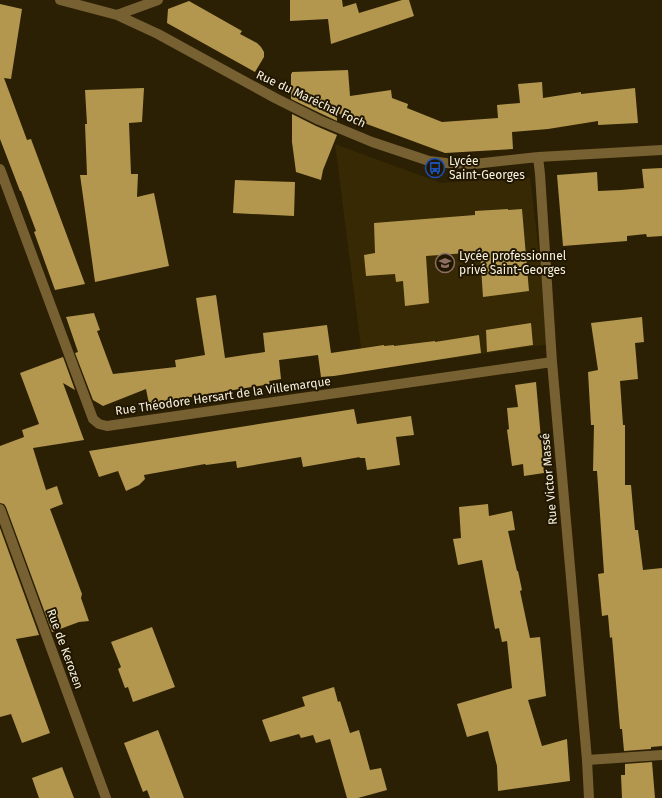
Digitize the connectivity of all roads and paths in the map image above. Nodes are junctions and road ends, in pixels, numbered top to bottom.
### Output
1 (60, 0) edge
2 (158, 0) edge
3 (117, 15) junction
4 (662, 150) edge
5 (538, 157) junction
6 (0, 170) edge
7 (552, 362) junction
8 (0, 509) edge
9 (662, 755) edge
10 (587, 760) junction
11 (106, 798) edge
12 (589, 798) edge

1 - 3 street, Rue du Maréchal Foch
2 - 3 street
3 - 5 street, Rue du Maréchal Foch
4 - 5 street, Rue du Maréchal Foch
5 - 7 street, Rue Victor Massé
6 - 7 street, Rue Théodore Hersart de la Villemarque
7 - 10 street, Rue Victor Massé
8 - 11 street, Rue de Kerozen
9 - 10 street
10 - 12 street, Rue Victor Massé

